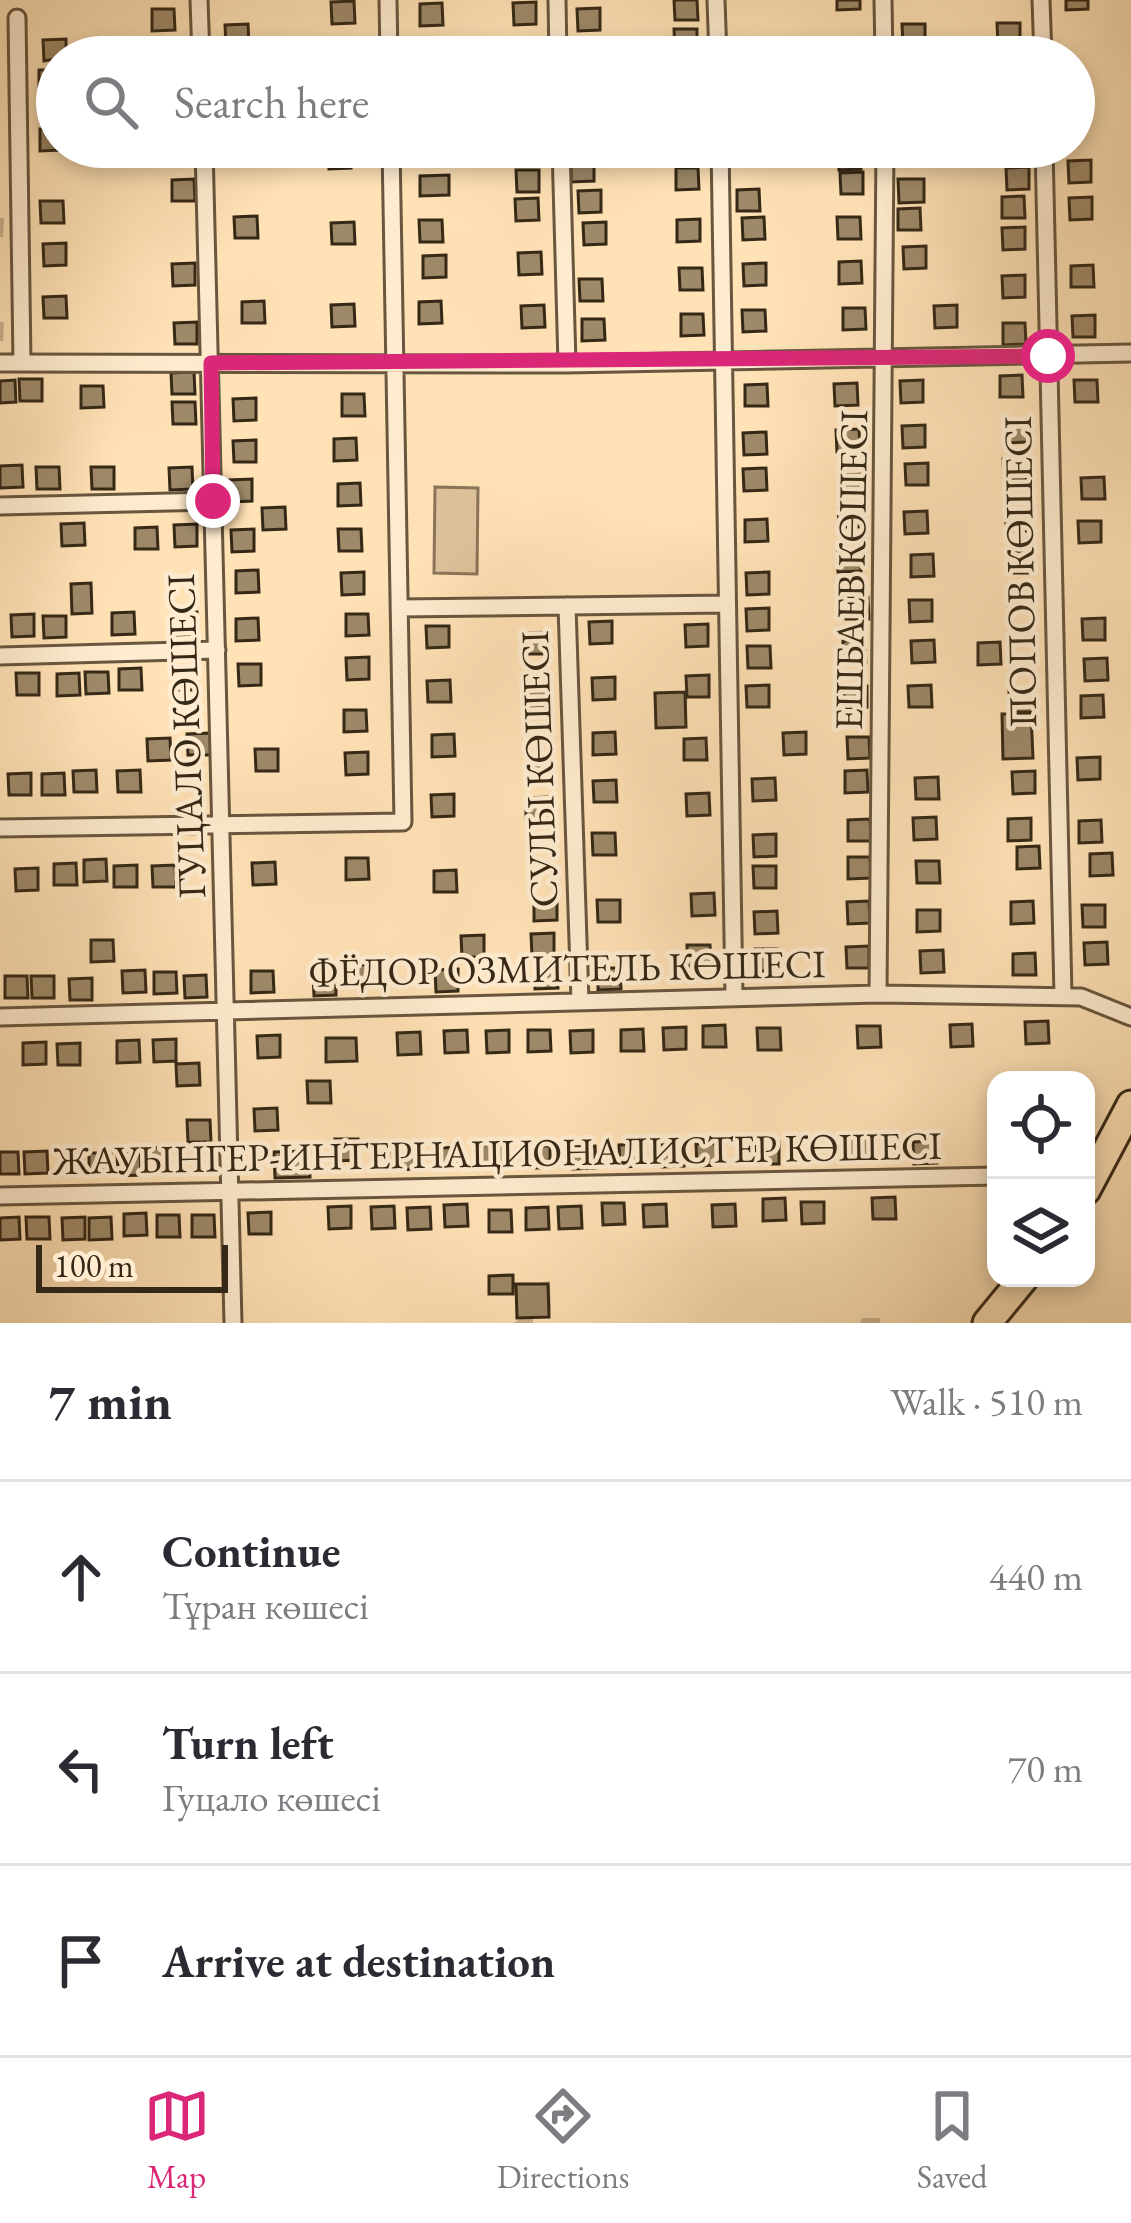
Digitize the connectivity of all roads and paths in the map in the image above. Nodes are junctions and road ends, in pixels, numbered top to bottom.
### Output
1 (199, 0) edge
2 (388, 0) edge
3 (556, 0) edge
4 (716, 0) edge
5 (883, 0) edge
6 (1041, 0) edge
7 (17, 18) dead end
8 (200, 36) edge
9 (389, 36) edge
10 (557, 36) edge
11 (717, 36) edge
12 (884, 36) edge
13 (1042, 36) edge
14 (204, 168) edge
15 (392, 168) edge
16 (562, 168) edge
17 (721, 168) edge
18 (885, 168) edge
19 (1044, 168) edge
20 (1131, 353) edge
21 (1048, 356) junction
22 (887, 358) junction
23 (726, 361) junction
24 (22, 362) junction
25 (0, 363) edge
26 (211, 363) junction
27 (567, 364) junction
28 (397, 365) junction
29 (213, 501) junction
30 (0, 506) edge
31 (728, 604) junction
32 (567, 606) junction
33 (399, 608) junction
34 (217, 650) junction
35 (0, 656) edge
36 (222, 826) junction
37 (0, 828) edge
38 (878, 994) junction
39 (1063, 996) junction
40 (734, 997) junction
41 (580, 1001) junction
42 (227, 1010) junction
43 (0, 1017) edge
44 (1131, 1017) edge
45 (1131, 1105) edge
46 (987, 1176) edge
47 (1092, 1179) edge
48 (233, 1190) junction
49 (0, 1196) edge
50 (1017, 1287) edge
51 (233, 1323) edge
52 (987, 1323) edge

1 - 8 street
2 - 9 street
3 - 10 street
4 - 11 street
5 - 12 street
6 - 13 street
7 - 24 street
14 - 26 street, ГУЦАЛО КӨШЕСІ
15 - 28 street
16 - 27 street
17 - 23 street
18 - 22 street, ЕШБАЕВ КӨШЕСІ
19 - 21 street, ПОПОВ КӨШЕСІ
20 - 21 street
21 - 22 street
21 - 39 street, ПОПОВ КӨШЕСІ
22 - 23 street
22 - 38 street, ЕШБАЕВ КӨШЕСІ
23 - 27 street
23 - 31 street
24 - 25 street
24 - 26 street
26 - 28 street
26 - 29 street, ГУЦАЛО КӨШЕСІ
27 - 28 street
28 - 33 street
29 - 30 street
29 - 34 street, ГУЦАЛО КӨШЕСІ
31 - 32 street
31 - 40 street
32 - 33 street
32 - 41 street, СУЛЫ КӨШЕСІ
33 - 36 street
34 - 35 street
34 - 36 street, ГУЦАЛО КӨШЕСІ
36 - 37 street
36 - 42 street, ГУЦАЛО КӨШЕСІ
38 - 39 street, ФЁДОР ОЗМИТЕЛЬ КӨШЕСІ
38 - 40 street, ФЁДОР ОЗМИТЕЛЬ КӨШЕСІ
39 - 44 street, ФЁДОР ОЗМИТЕЛЬ КӨШЕСІ
40 - 41 street, ФЁДОР ОЗМИТЕЛЬ КӨШЕСІ
41 - 42 street, ФЁДОР ОЗМИТЕЛЬ КӨШЕСІ
42 - 43 street, ФЁДОР ОЗМИТЕЛЬ КӨШЕСІ
42 - 48 street, ГУЦАЛО КӨШЕСІ
45 - 47 highway
46 - 48 street, ЖАУЫНГЕР-ИНТЕРНАЦИОНАЛИСТЕР КӨШЕСІ
48 - 49 street, ЖАУЫНГЕР-ИНТЕРНАЦИОНАЛИСТЕР КӨШЕСІ
48 - 51 street, ГУЦАЛО КӨШЕСІ
50 - 52 highway

